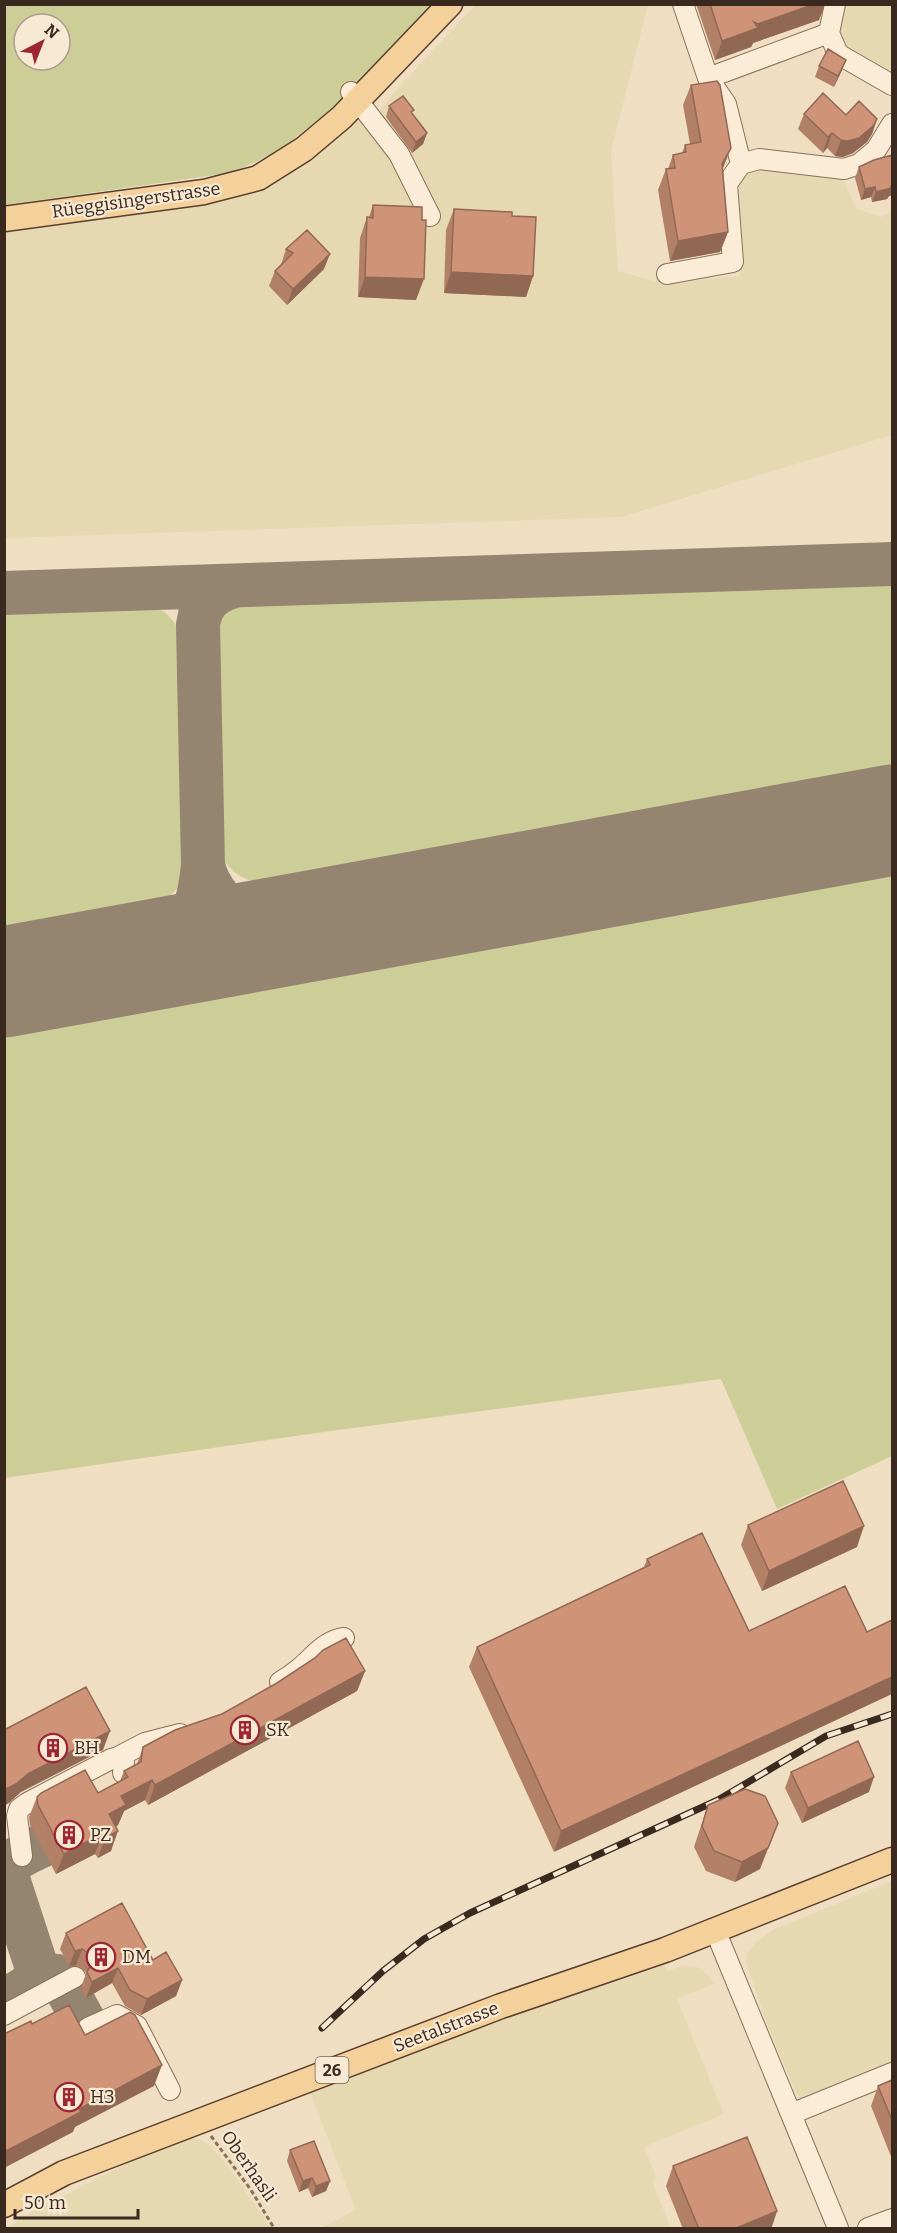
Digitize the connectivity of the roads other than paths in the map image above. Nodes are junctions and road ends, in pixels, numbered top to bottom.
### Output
1 (450, 4) edge
2 (683, 4) edge
3 (835, 4) edge
4 (829, 33) junction
5 (708, 78) junction
6 (892, 85) edge
7 (355, 96) junction
8 (892, 124) edge
9 (741, 164) junction
10 (430, 216) dead end
11 (4, 219) edge
12 (667, 274) dead end
13 (344, 1638) edge
14 (264, 1693) edge
15 (199, 1728) edge
16 (22, 1856) dead end
17 (892, 1860) edge
18 (715, 1930) junction
19 (75, 1977) dead end
20 (4, 2015) edge
21 (88, 2028) dead end
22 (892, 2073) edge
23 (170, 2090) dead end
24 (791, 2114) junction
25 (4, 2205) edge
26 (892, 2219) edge
27 (838, 2229) edge
28 (868, 2229) edge

1 - 7 main road, Rüeggisingerstrasse
2 - 5 street
3 - 4 street
4 - 5 street
4 - 6 street
5 - 9 street
7 - 10 street
7 - 11 main road, Rüeggisingerstrasse
8 - 9 street
9 - 12 street
13 - 14 street
15 - 16 street
17 - 18 main road, Seetalstrasse / 26
18 - 24 street
18 - 25 main road, Seetalstrasse / 26
19 - 20 street
21 - 23 street
22 - 24 street
24 - 27 street
26 - 28 street

